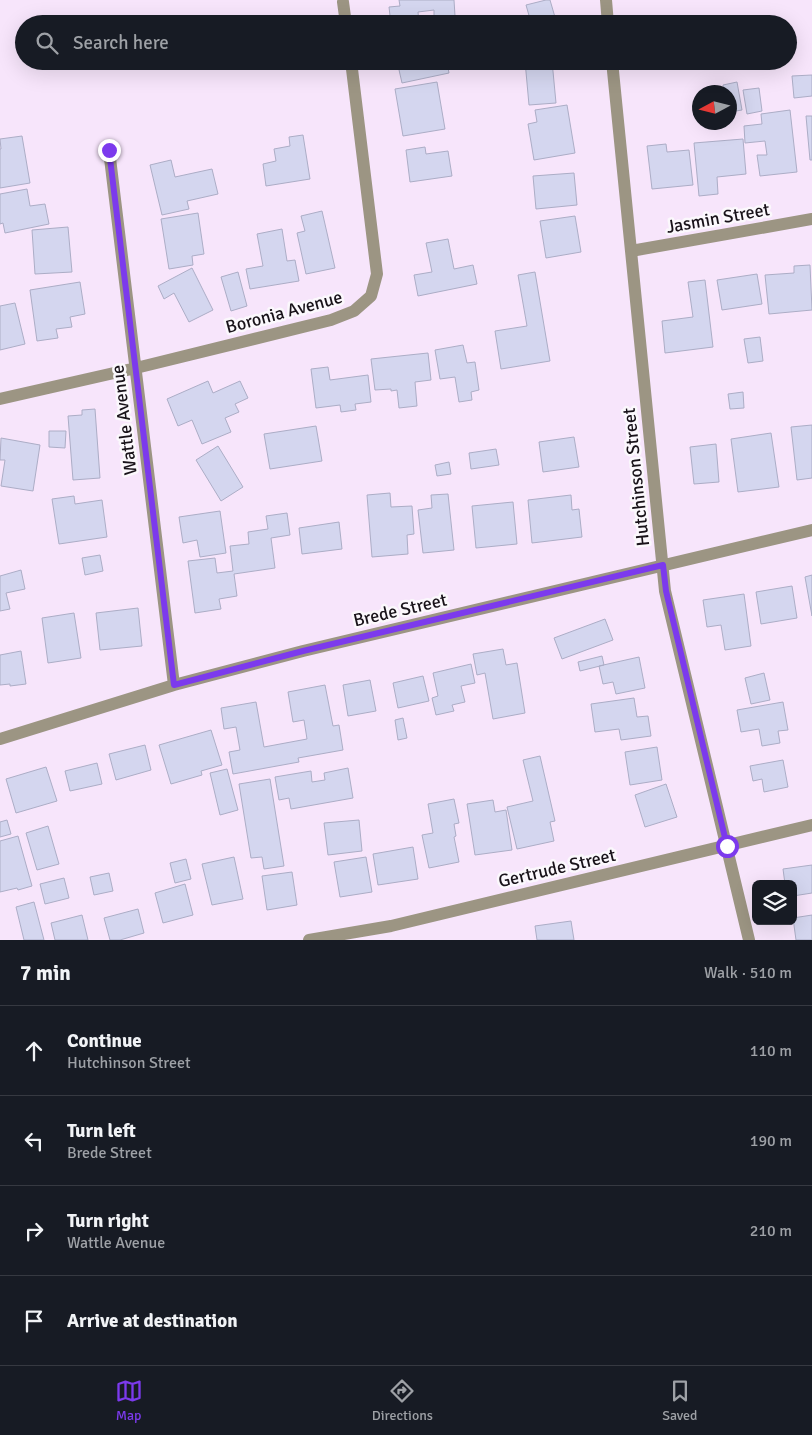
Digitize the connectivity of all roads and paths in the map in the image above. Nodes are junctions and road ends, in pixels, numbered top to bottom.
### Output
1 (606, 0) edge
2 (343, 2) dead end
3 (345, 15) edge
4 (607, 15) edge
5 (351, 70) edge
6 (613, 70) edge
7 (109, 150) dead end
8 (812, 219) edge
9 (631, 251) junction
10 (136, 368) junction
11 (0, 399) edge
12 (812, 530) edge
13 (663, 565) junction
14 (174, 685) junction
15 (0, 739) edge
16 (812, 825) edge
17 (727, 846) junction
18 (309, 940) edge
19 (749, 940) edge

1 - 4 street
2 - 3 street
5 - 10 street, Boronia Avenue
6 - 9 street, Hutchinson Street
7 - 10 street, Wattle Avenue
8 - 9 street, Jasmin Street
9 - 13 street, Hutchinson Street
10 - 11 street, Boronia Avenue
10 - 14 street, Wattle Avenue
12 - 13 street, Brede Street
13 - 14 street, Brede Street
13 - 17 street, Hutchinson Street
14 - 15 street, Brede Street
16 - 17 street, Gertrude Street
17 - 18 street, Gertrude Street
17 - 19 street, Hutchinson Street

